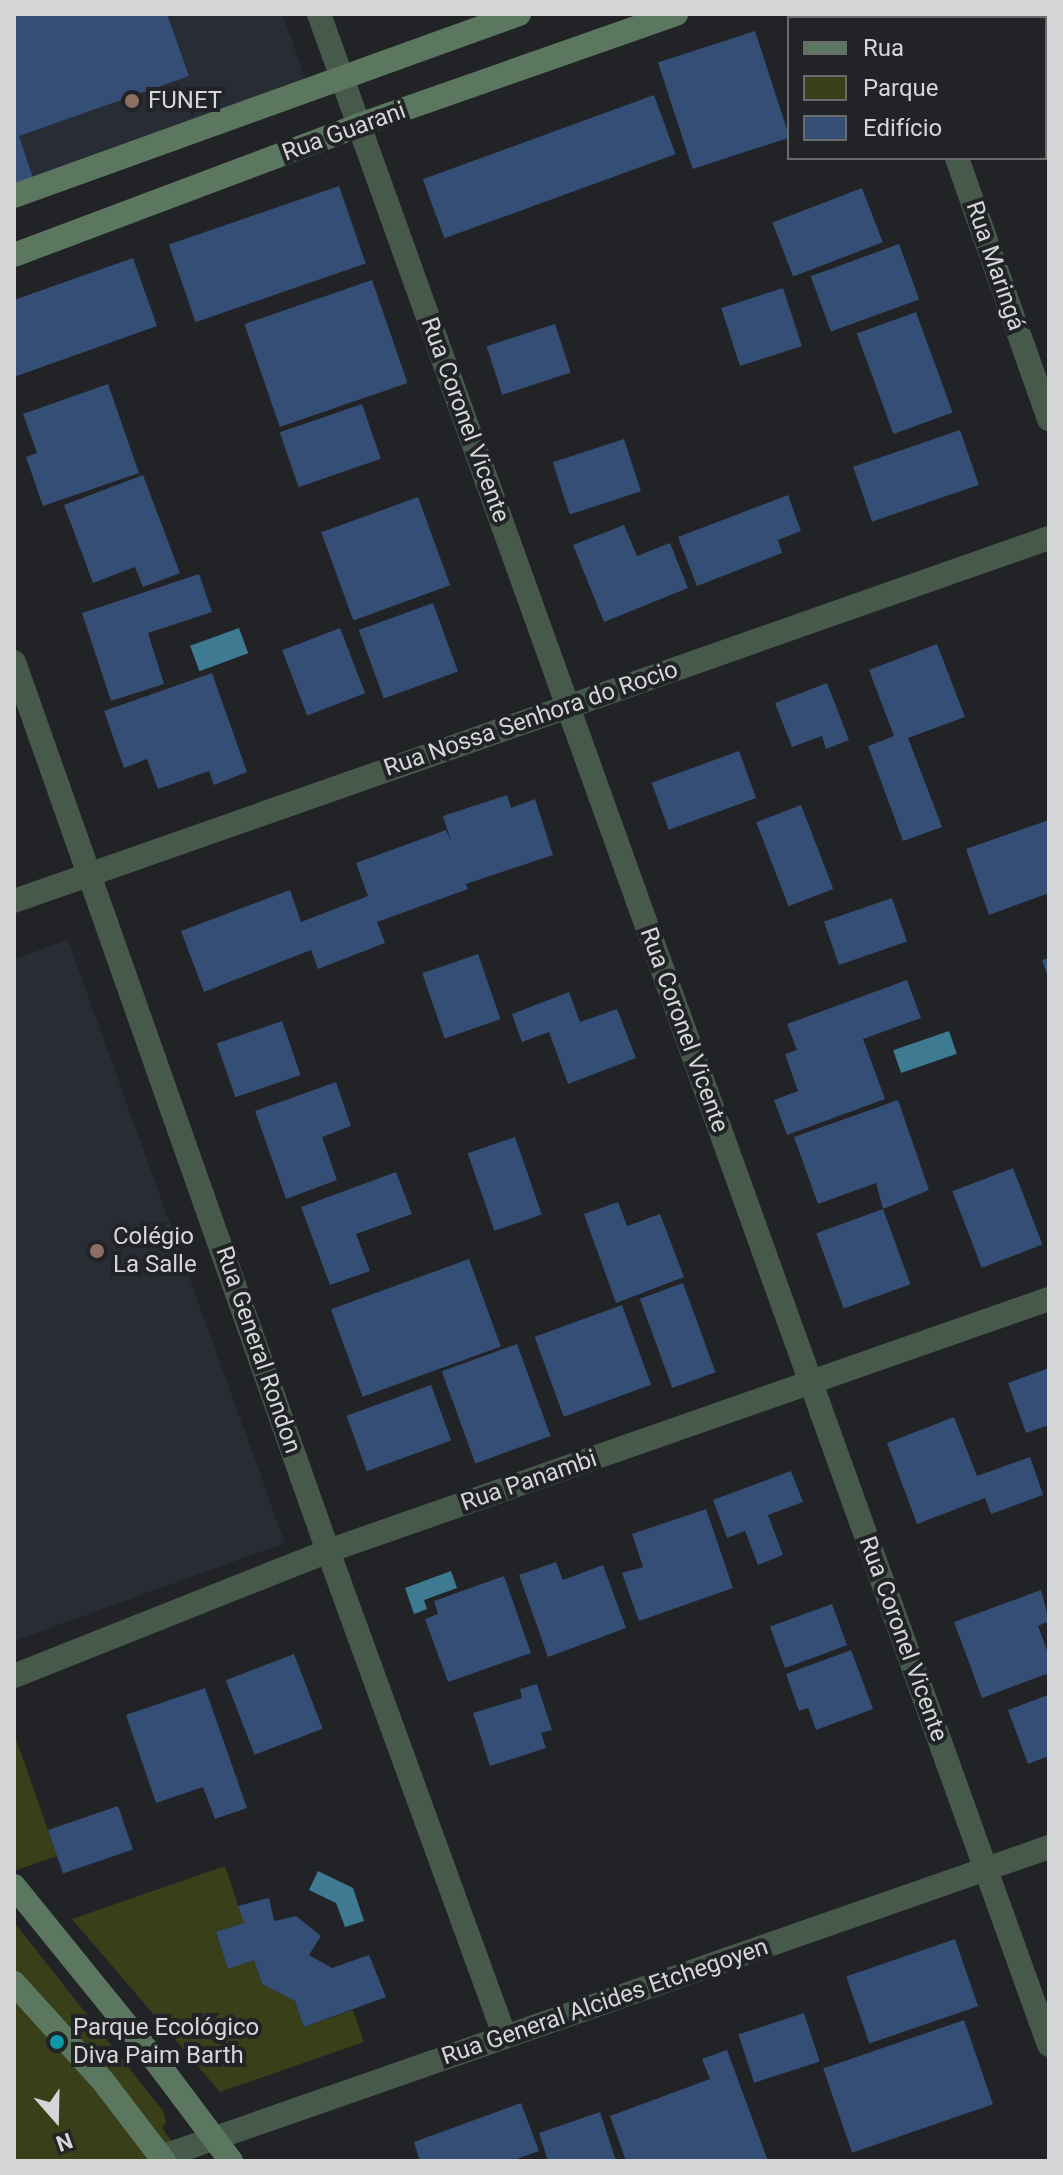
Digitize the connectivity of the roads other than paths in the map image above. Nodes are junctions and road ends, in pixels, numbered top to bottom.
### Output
1 (319, 14) edge
2 (519, 14) edge
3 (676, 14) edge
4 (342, 76) junction
5 (359, 125) junction
6 (958, 160) edge
7 (14, 196) edge
8 (14, 255) edge
9 (1049, 419) edge
10 (1049, 538) edge
11 (14, 662) edge
12 (567, 707) junction
13 (91, 874) junction
14 (14, 901) edge
15 (1049, 1299) edge
16 (810, 1382) junction
17 (328, 1551) junction
18 (14, 1676) edge
19 (1049, 1847) edge
20 (985, 1870) junction
21 (14, 1886) edge
22 (14, 1983) edge
23 (505, 2037) junction
24 (1049, 2045) edge
25 (215, 2138) junction
26 (162, 2159) edge
27 (231, 2161) edge

1 - 4 street, Rua Coronel Vicente
2 - 4 street
3 - 5 street, Rua Guarani
4 - 5 street, Rua Coronel Vicente
4 - 7 street
5 - 8 street, Rua Guarani
5 - 12 street, Rua Coronel Vicente
6 - 9 street, Rua Maringá
10 - 12 street, Rua Nossa Senhora do Rocio
11 - 13 street, Rua General Rondon
12 - 13 street, Rua Nossa Senhora do Rocio
12 - 16 street, Rua Coronel Vicente
13 - 14 street, Rua Nossa Senhora do Rocio
13 - 17 street, Rua General Rondon
15 - 16 street, Rua Panambi
16 - 17 street, Rua Panambi
16 - 20 street, Rua Coronel Vicente
17 - 18 street, Rua Panambi
17 - 23 street, Rua General Rondon
19 - 20 street, Rua General Alcides Etchegoyen
20 - 23 street, Rua General Alcides Etchegoyen
20 - 24 street, Rua Coronel Vicente
21 - 25 street
22 - 26 street
23 - 25 street, Rua General Alcides Etchegoyen
25 - 26 street, Rua General Alcides Etchegoyen
25 - 27 street

